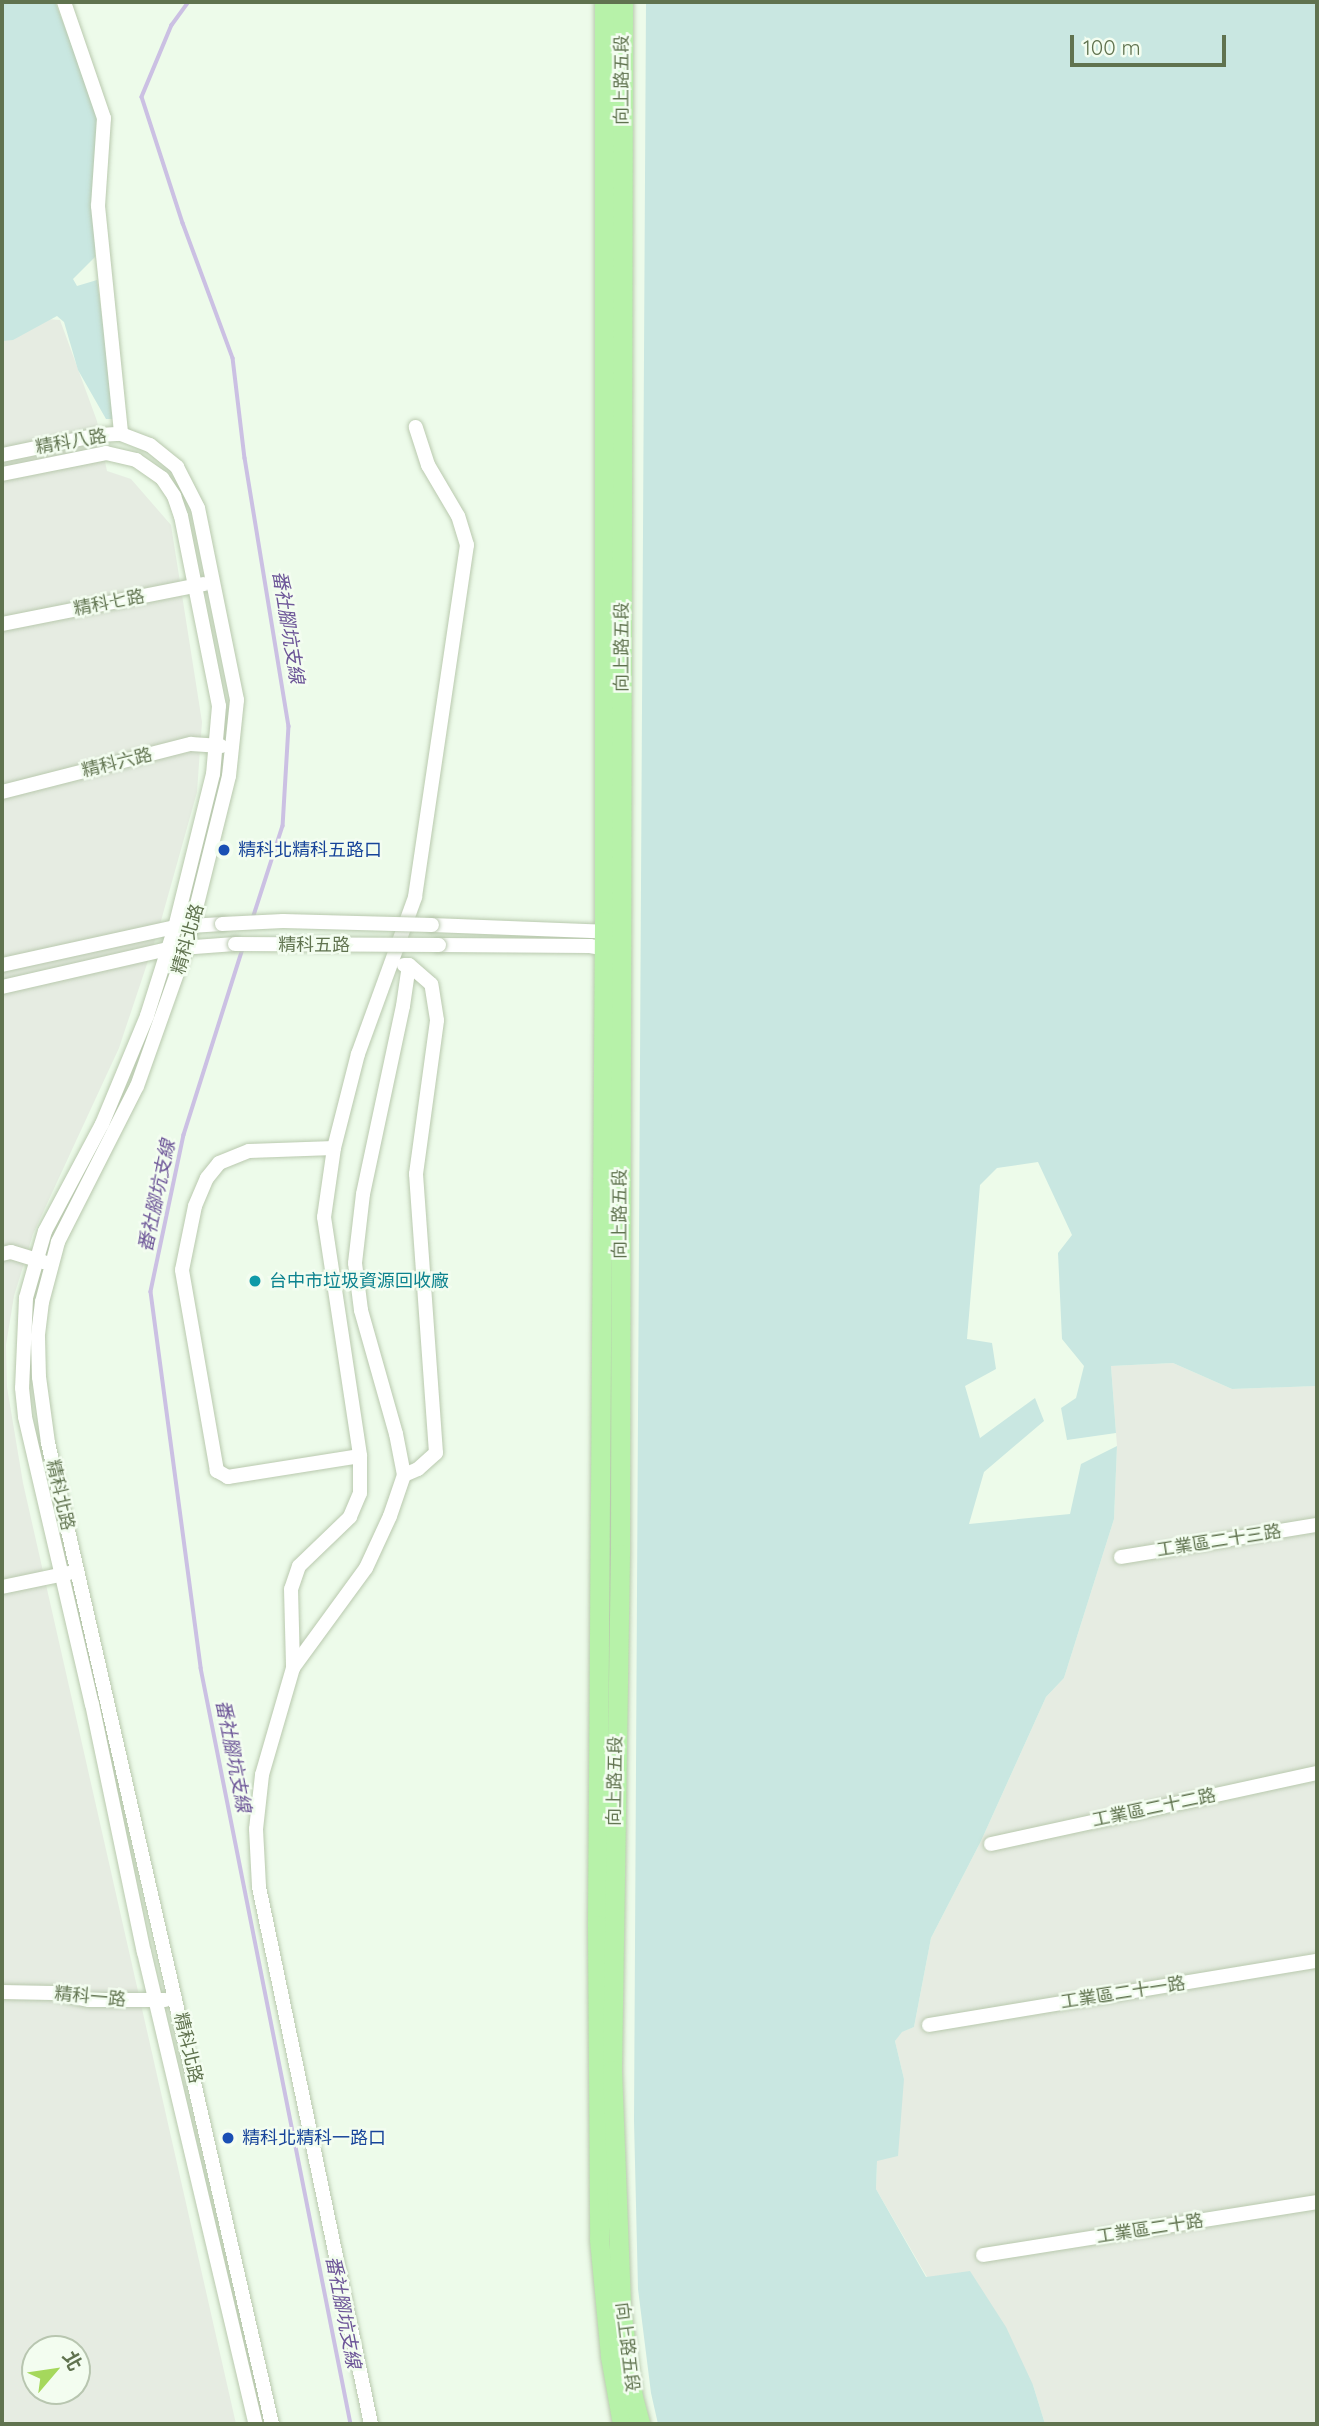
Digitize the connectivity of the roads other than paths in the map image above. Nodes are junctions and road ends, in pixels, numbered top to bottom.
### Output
1 (64, 2) edge
2 (604, 2) edge
3 (623, 2) edge
4 (416, 427) dead end
5 (121, 434) junction
6 (2, 455) edge
7 (2, 474) edge
8 (215, 582) junction
9 (196, 586) junction
10 (2, 624) edge
11 (233, 745) junction
12 (214, 747) junction
13 (2, 792) edge
14 (193, 925) junction
15 (175, 927) junction
16 (617, 941) junction
17 (186, 948) junction
18 (169, 949) junction
19 (2, 965) edge
20 (409, 965) junction
21 (388, 966) junction
22 (2, 987) edge
23 (334, 1148) junction
24 (2, 1254) edge
25 (37, 1259) junction
26 (52, 1265) junction
27 (360, 1456) junction
28 (404, 1475) junction
29 (1317, 1525) edge
30 (1121, 1558) dead end
31 (77, 1572) junction
32 (61, 1574) junction
33 (2, 1587) edge
34 (293, 1668) junction
35 (1317, 1773) edge
36 (991, 1844) dead end
37 (1317, 1961) edge
38 (2, 1992) edge
39 (177, 1998) junction
40 (157, 2002) junction
41 (929, 2025) dead end
42 (1317, 2203) edge
43 (983, 2255) dead end
44 (256, 2424) edge
45 (272, 2424) edge
46 (371, 2424) edge
47 (622, 2424) edge
48 (640, 2424) edge

1 - 5 street
2 - 16 main road, 向上路五段
3 - 16 main road, 向上路五段
4 - 21 street
5 - 6 street, 精科八路
5 - 8 street, 精科八路
7 - 9 street, 精科八路
8 - 9 street, 精科七路
8 - 11 street, 精科北路
9 - 10 street, 精科七路
9 - 12 street, 精科北路
11 - 12 street, 精科六路
11 - 14 street, 精科北路
12 - 13 street, 精科六路
12 - 15 street, 精科北路
14 - 15 street, 精科五路
14 - 16 street, 精科五路, bridge
14 - 17 street, 精科北路
15 - 18 street, 精科北路
15 - 19 street, 精科五路
16 - 17 street, 精科五路, bridge
16 - 47 main road, 向上路五段
16 - 48 main road, 向上路五段
17 - 18 street, 精科五路
17 - 26 street, 精科北路
18 - 22 street, 精科五路
18 - 25 street, 精科北路
20 - 21 street
20 - 28 street
20 - 28 street
21 - 23 street
23 - 27 street
23 - 27 street
24 - 25 street
25 - 26 street
25 - 32 street, 精科北路
26 - 31 street, 精科北路
27 - 34 street
28 - 34 street
29 - 30 street, 工業區二十三路
31 - 32 street
31 - 39 street, 精科北路
32 - 33 street
32 - 40 street, 精科北路
34 - 46 street
35 - 36 street, 工業區二十二路
37 - 41 street, 工業區二十一路
38 - 40 street, 精科一路
39 - 40 street, 精科一路
39 - 45 street, 精科北路
40 - 44 street, 精科北路
42 - 43 street, 工業區二十路

